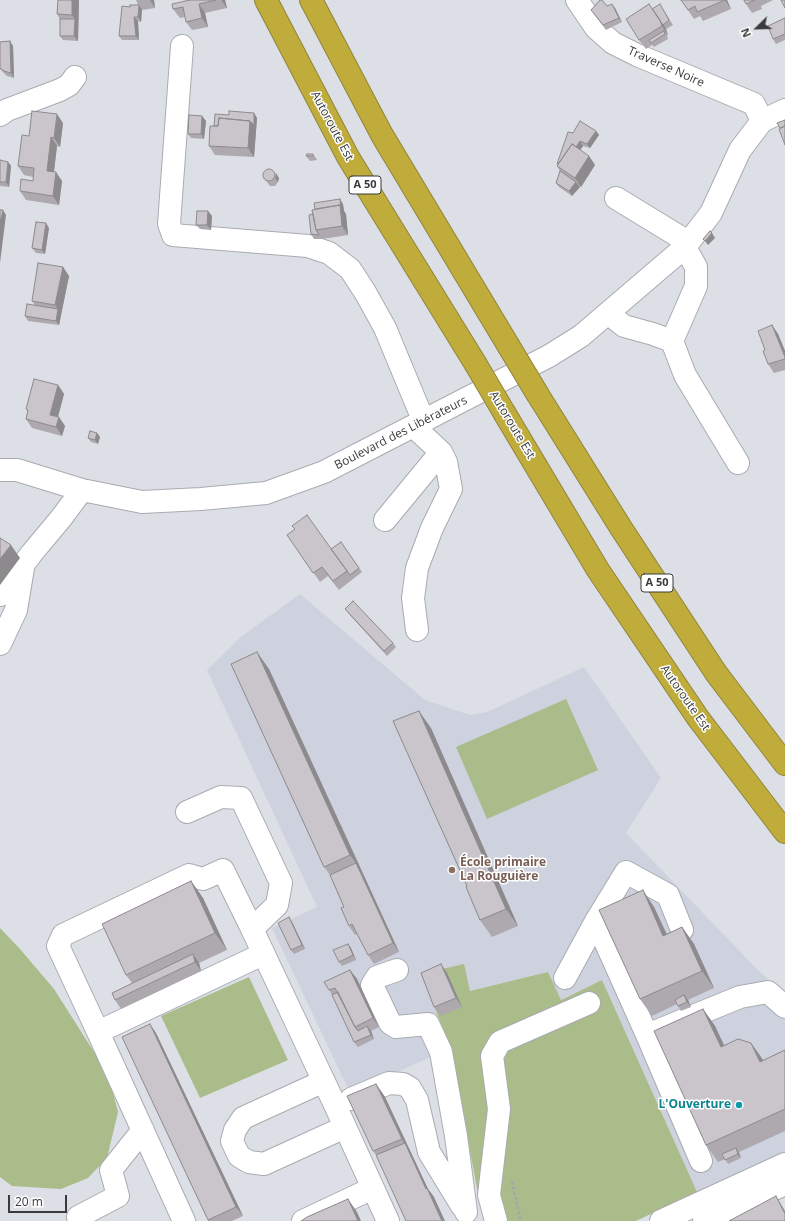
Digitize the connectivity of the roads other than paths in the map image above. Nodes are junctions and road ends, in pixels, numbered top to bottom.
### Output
1 (266, 0) edge
2 (312, 0) edge
3 (577, 0) edge
4 (182, 46) dead end
5 (75, 77) dead end
6 (785, 110) edge
7 (0, 114) edge
8 (762, 121) junction
9 (616, 198) dead end
10 (687, 244) junction
11 (609, 314) junction
12 (672, 341) junction
13 (419, 424) junction
14 (441, 452) junction
15 (738, 463) dead end
16 (0, 470) edge
17 (82, 490) junction
18 (385, 520) dead end
19 (24, 563) junction
20 (0, 595) edge
21 (417, 630) dead end
22 (0, 644) edge
23 (785, 764) edge
24 (187, 812) dead end
25 (785, 832) edge
26 (596, 921) junction
27 (252, 929) junction
28 (682, 930) edge
29 (263, 954) junction
30 (396, 970) dead end
31 (564, 978) dead end
32 (589, 1003) dead end
33 (785, 1007) edge
34 (98, 1032) junction
35 (647, 1035) junction
36 (324, 1081) junction
37 (336, 1107) junction
38 (345, 1127) junction
39 (143, 1130) junction
40 (700, 1161) dead end
41 (785, 1164) edge
42 (785, 1184) edge
43 (373, 1188) junction
44 (78, 1217) dead end
45 (467, 1217) edge
46 (184, 1221) edge
47 (302, 1221) edge
48 (388, 1221) edge
49 (496, 1221) edge
50 (661, 1221) edge
51 (704, 1221) edge

1 - 25 highway, Autoroute Est / A 50, bridge
2 - 23 highway, A 50, bridge
3 - 8 street, Traverse Noire
4 - 13 street
5 - 7 street
6 - 8 street, Boulevard des Libérateurs
8 - 10 street, Boulevard des Libérateurs
9 - 10 street
10 - 11 street, Boulevard des Libérateurs
10 - 12 street
11 - 12 street
11 - 13 street, Boulevard des Libérateurs
12 - 15 street
13 - 14 street
13 - 17 street, Boulevard des Libérateurs
14 - 18 street
14 - 21 street
16 - 17 street, Boulevard des Libérateurs
17 - 19 street
19 - 20 street
19 - 22 street
24 - 27 street
26 - 28 street
26 - 31 street
26 - 35 street
27 - 29 street
27 - 34 street
29 - 34 street
29 - 36 street
30 - 45 street
32 - 49 street
33 - 35 street
34 - 39 street
35 - 40 street
36 - 37 street
36 - 38 street
37 - 38 street
37 - 45 street
38 - 43 street
39 - 44 street
39 - 46 street
41 - 50 street
42 - 51 street
43 - 47 street
43 - 48 street

